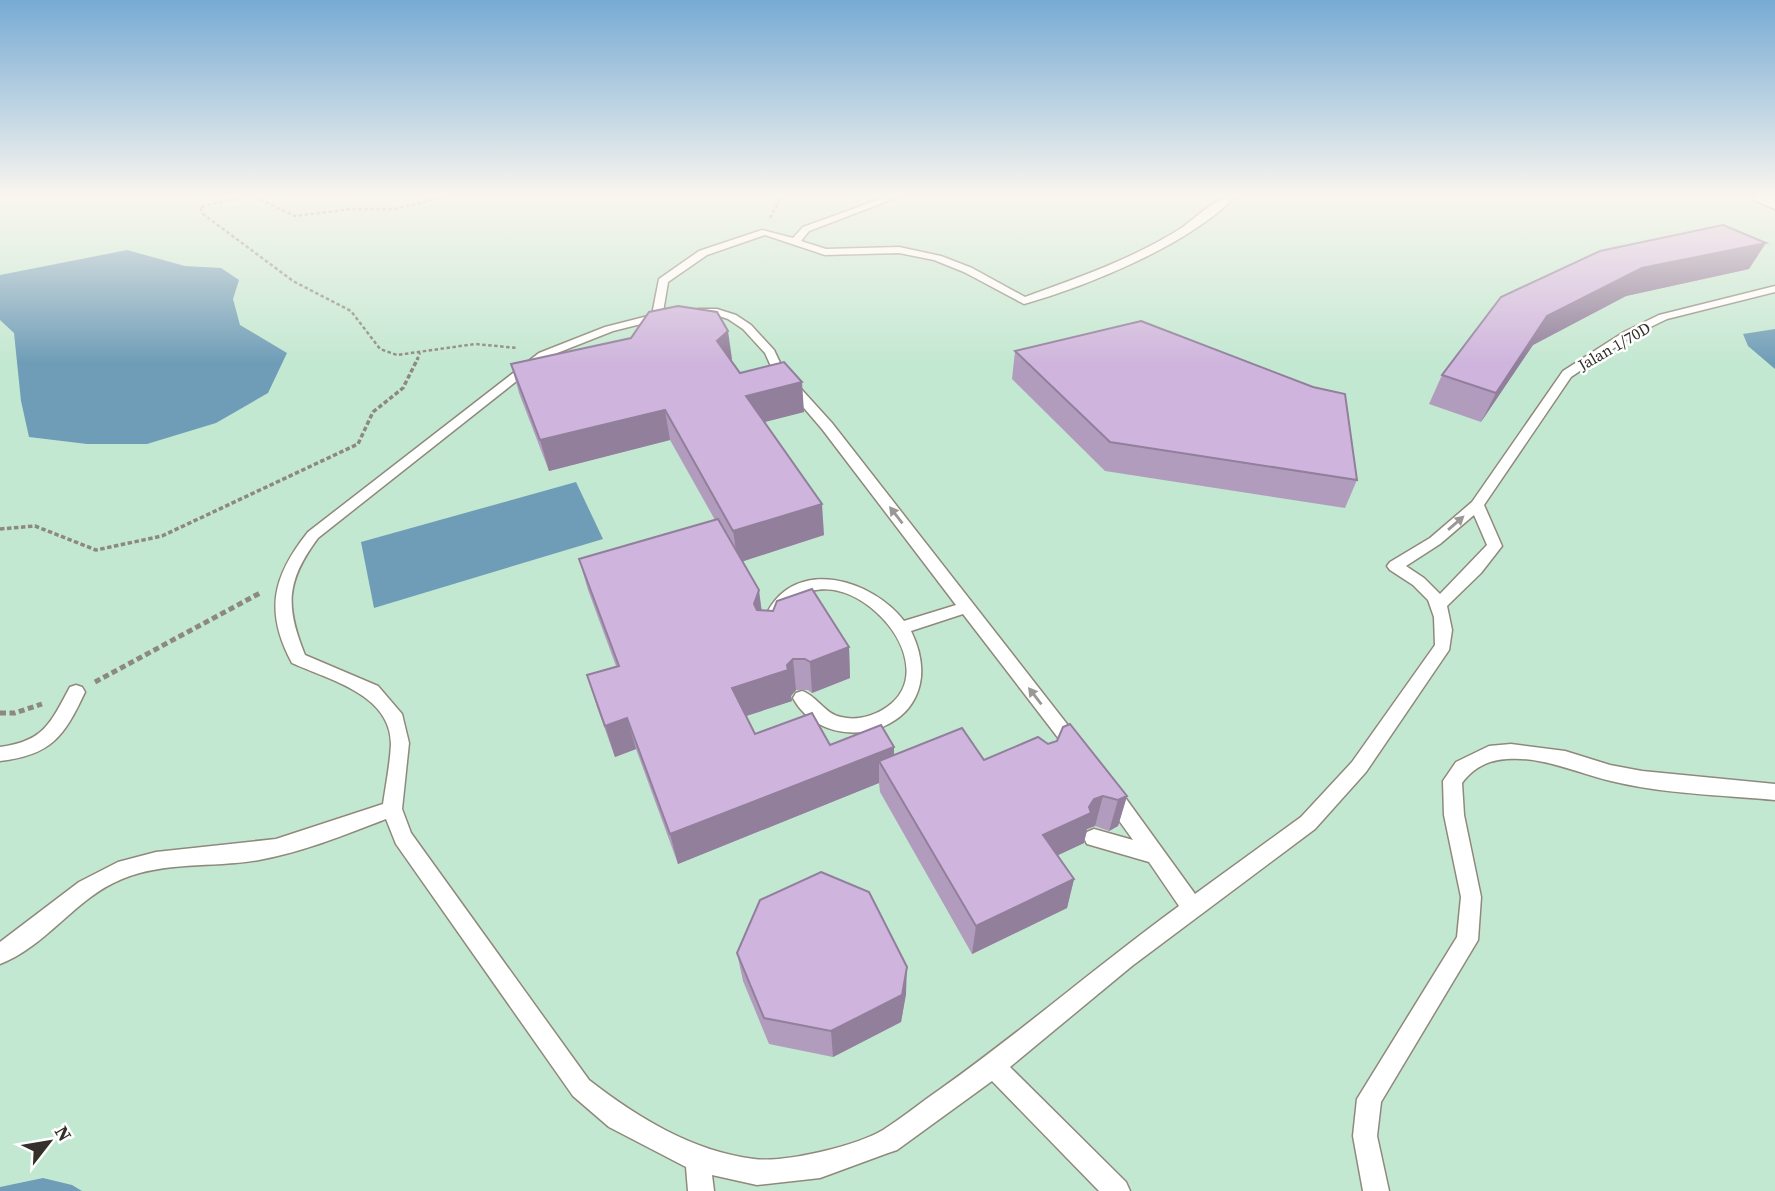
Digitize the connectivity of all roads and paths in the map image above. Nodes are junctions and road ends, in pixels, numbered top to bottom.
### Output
1 (255, 253) edge
2 (704, 253) edge
3 (911, 253) edge
4 (1145, 253) edge
5 (1775, 289) edge
6 (657, 317) junction
7 (420, 353) junction
8 (543, 355) junction
9 (1478, 505) junction
10 (0, 529) edge
11 (283, 582) junction
12 (1440, 603) junction
13 (967, 607) junction
14 (771, 628) edge
15 (900, 628) junction
16 (76, 692) junction
17 (802, 698) dead end
18 (0, 713) edge
19 (1057, 723) junction
20 (1050, 744) edge
21 (0, 754) edge
22 (1088, 764) edge
23 (1104, 785) edge
24 (1775, 792) edge
25 (392, 809) junction
26 (1094, 838) dead end
27 (1154, 855) junction
28 (1193, 908) junction
29 (0, 954) edge
30 (993, 1066) junction
31 (698, 1160) junction
32 (701, 1191) edge
33 (1117, 1191) edge
34 (1376, 1191) edge

1 - 7 path
2 - 6 lane
3 - 4 lane
5 - 9 lane, Jalan 1/70D
6 - 8 lane
13 -> 6 lane
7 - 8 path
7 - 10 path
8 - 11 lane
9 - 12 lane
12 -> 9 lane, Jalan 1/70D
11 - 16 path
11 - 25 lane
12 - 28 lane
13 - 15 lane
19 -> 13 lane
14 - 15 lane
15 - 17 lane
16 - 18 path
16 - 21 lane
19 - 20 lane
19 - 22 lane
23 - 27 lane
24 - 34 lane
25 - 29 lane
25 - 31 lane
26 - 27 lane
27 - 28 lane
28 - 30 lane
30 - 31 lane
30 - 33 lane
31 - 32 lane

